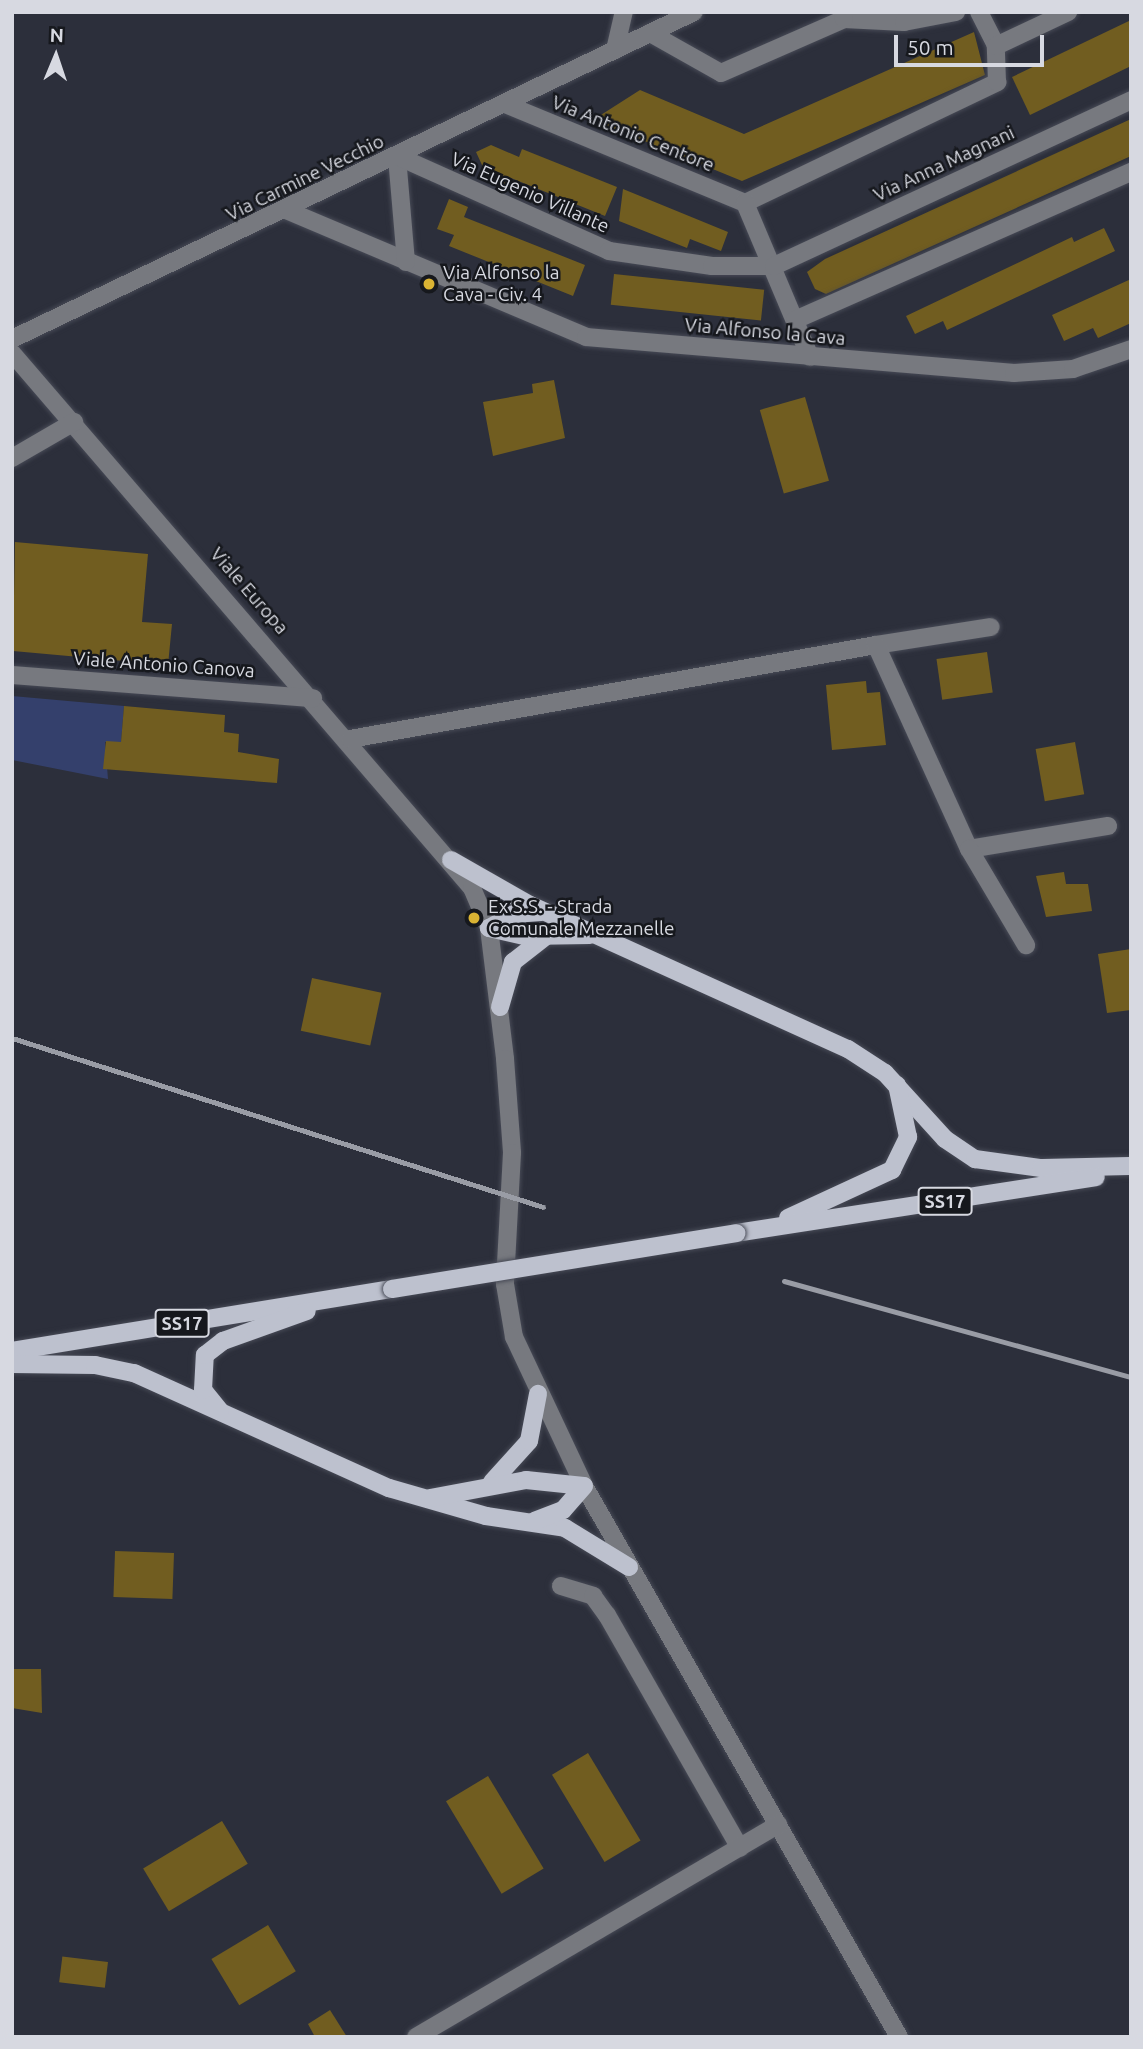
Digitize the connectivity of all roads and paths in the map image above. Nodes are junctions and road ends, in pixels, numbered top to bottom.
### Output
1 (624, 12) edge
2 (694, 12) edge
3 (956, 12) edge
4 (979, 12) edge
5 (1068, 12) edge
6 (843, 15) edge
7 (650, 33) junction
8 (996, 46) junction
9 (615, 50) junction
10 (1131, 100) edge
11 (505, 104) junction
12 (397, 156) junction
13 (1131, 172) edge
14 (745, 203) junction
15 (286, 210) junction
16 (406, 261) junction
17 (774, 266) junction
18 (795, 320) junction
19 (12, 340) edge
20 (1131, 349) edge
21 (12, 353) edge
22 (810, 357) junction
23 (74, 422) junction
24 (12, 457) edge
25 (990, 627) dead end
26 (876, 645) junction
27 (12, 675) edge
28 (313, 698) junction
29 (350, 739) junction
30 (1108, 826) dead end
31 (969, 849) junction
32 (451, 860) junction
33 (547, 912) junction
34 (489, 928) junction
35 (551, 936) junction
36 (597, 937) junction
37 (1026, 945) dead end
38 (500, 1007) junction
39 (896, 1084) junction
40 (1131, 1166) edge
41 (1131, 1172) edge
42 (758, 1229) junction
43 (352, 1296) junction
44 (12, 1351) edge
45 (12, 1364) edge
46 (538, 1394) junction
47 (231, 1419) junction
48 (584, 1486) junction
49 (480, 1488) junction
50 (423, 1498) junction
51 (531, 1521) junction
52 (629, 1567) junction
53 (561, 1586) dead end
54 (778, 1825) junction
55 (740, 1848) junction
56 (416, 2037) edge
57 (899, 2037) edge

1 - 9 street
2 - 7 street, Via Carmine Vecchio
3 - 6 street
4 - 8 street
5 - 8 street
6 - 7 street
7 - 9 street, Via Carmine Vecchio
8 - 14 street
9 - 11 street, Via Carmine Vecchio
10 - 17 street, Via Anna Magnani
11 - 12 street, Via Carmine Vecchio
11 - 14 street, Via Antonio Centore
12 - 15 street, Via Carmine Vecchio
12 - 16 street
12 - 17 street, Via Eugenio Villante
13 - 18 street, Via Alfonso la Cava
14 - 17 street
15 - 16 street, Via Alfonso la Cava
15 - 19 street, Via Carmine Vecchio
16 - 22 street, Via Alfonso la Cava
17 - 18 street
18 - 22 street
20 - 22 street, Via Alfonso la Cava
21 - 23 street, Viale Europa
23 - 24 street
23 - 28 street, Viale Europa
25 - 26 street
26 - 29 street
26 - 31 street
27 - 28 street, Viale Antonio Canova
28 - 29 street, Viale Europa
29 - 32 street, Viale Europa
30 - 31 street
31 - 37 street
32 - 33 main road
32 - 34 street, Viale Europa
33 - 34 main road
33 - 36 main road
34 - 35 main road
34 - 38 street
35 - 36 main road
35 - 38 main road
36 - 39 main road
38 - 46 street
39 - 40 main road
39 - 42 main road
41 - 42 main road, SS17
42 - 43 main road, SS17, bridge
43 - 44 main road, SS17
43 - 47 main road
45 - 47 main road
46 - 48 street
46 - 49 main road
47 - 50 main road
48 - 49 main road
48 - 51 main road
48 - 52 street
49 - 50 main road
50 - 51 main road
51 - 52 main road
52 - 54 street
53 - 55 street
54 - 55 street
54 - 57 street
55 - 56 street

